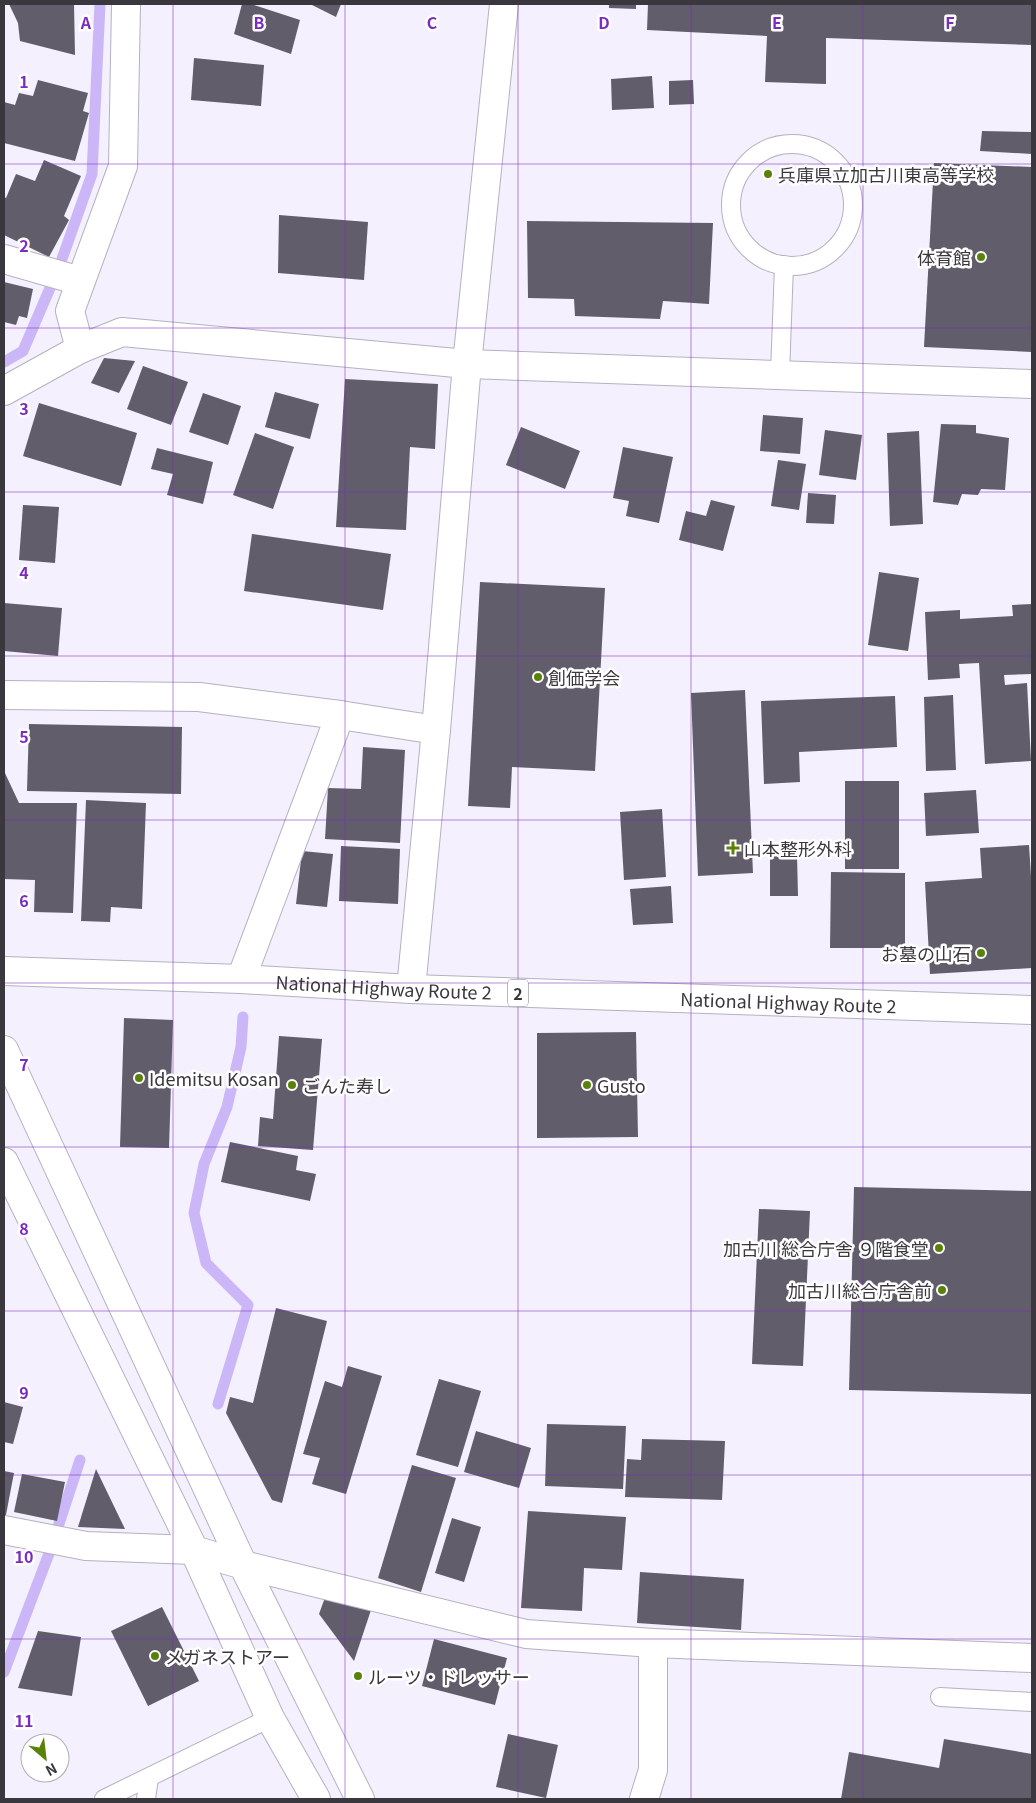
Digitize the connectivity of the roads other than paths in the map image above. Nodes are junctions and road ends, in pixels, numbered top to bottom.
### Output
1 (126, 4) edge
2 (504, 4) edge
3 (4, 259) edge
4 (784, 265) junction
5 (80, 281) junction
6 (80, 349) junction
7 (467, 364) junction
8 (780, 374) junction
9 (1032, 384) edge
10 (4, 391) edge
11 (4, 695) edge
12 (340, 715) junction
13 (436, 730) junction
14 (4, 972) edge
15 (241, 979) junction
16 (411, 989) junction
17 (1032, 1010) edge
18 (4, 1050) edge
19 (4, 1162) edge
20 (4, 1530) edge
21 (194, 1550) junction
22 (243, 1564) junction
23 (653, 1643) junction
24 (1032, 1658) edge
25 (940, 1697) dead end
26 (1032, 1702) edge
27 (270, 1718) junction
28 (149, 1778) junction
29 (104, 1799) edge
30 (146, 1799) edge
31 (316, 1799) edge
32 (360, 1799) edge
33 (644, 1799) edge

1 - 5 main road
2 - 7 main road
3 - 5 main road
4 - 4 lane
4 - 8 lane
5 - 6 main road
6 - 7 main road
6 - 10 main road
7 - 8 main road
7 - 13 main road
8 - 9 main road
11 - 12 main road
12 - 13 main road
12 - 15 main road
13 - 16 main road
14 - 15 main road, National Highway Route 2 / 2
15 - 16 main road, National Highway Route 2 / 2
16 - 17 main road, National Highway Route 2 / 2
18 - 22 main road
19 - 21 main road
20 - 21 main road
21 - 22 main road
21 - 27 main road
22 - 23 main road
22 - 32 main road
23 - 24 main road
23 - 33 main road
25 - 26 lane
27 - 28 lane
27 - 31 main road
28 - 29 lane
28 - 30 lane

